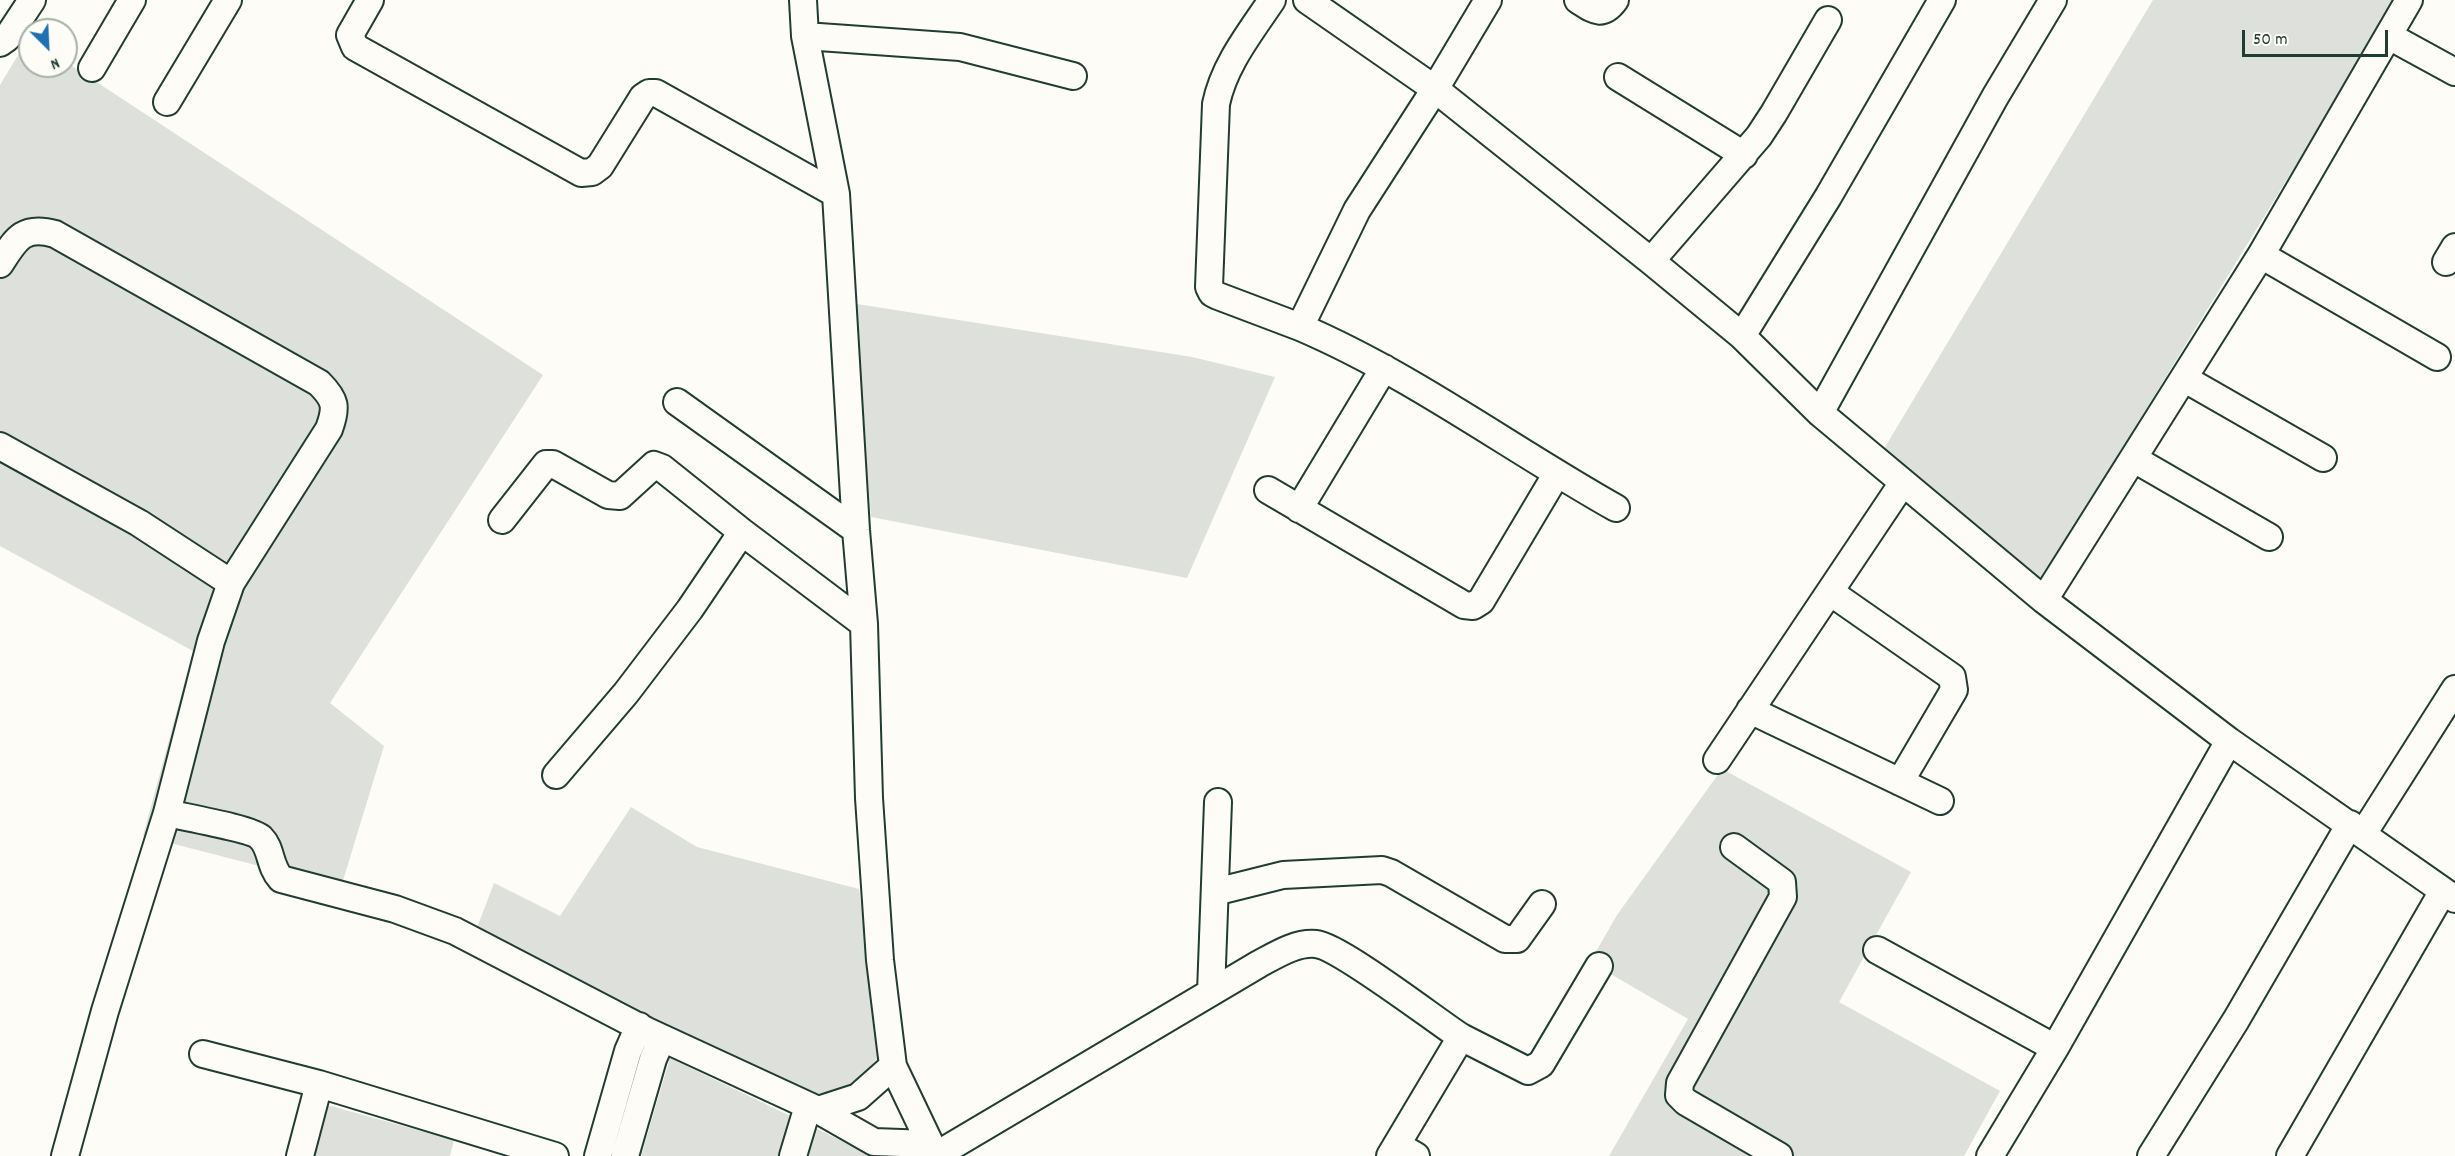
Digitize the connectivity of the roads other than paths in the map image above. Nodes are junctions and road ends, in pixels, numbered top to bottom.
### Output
1 (32, 0) edge
2 (132, 0) edge
3 (228, 0) edge
4 (370, 0) edge
5 (803, 0) edge
6 (1272, 0) edge
7 (1488, 0) edge
8 (1578, 0) edge
9 (1615, 0) edge
10 (1942, 0) edge
11 (2053, 0) edge
12 (2409, 0) edge
13 (1323, 5) edge
14 (1828, 20) dead end
15 (805, 36) junction
16 (2389, 36) junction
17 (0, 43) edge
18 (92, 68) dead end
19 (2455, 72) edge
20 (1073, 76) dead end
21 (1618, 77) dead end
22 (1435, 89) junction
23 (167, 102) dead end
24 (1744, 155) junction
25 (836, 194) junction
26 (2261, 255) junction
27 (1651, 261) junction
28 (0, 264) edge
29 (1300, 327) junction
30 (1742, 336) junction
31 (2437, 357) dead end
32 (1384, 368) junction
33 (2185, 379) junction
34 (676, 402) dead end
35 (1820, 413) junction
36 (0, 446) edge
37 (2323, 458) dead end
38 (2134, 459) junction
39 (1556, 475) junction
40 (1902, 484) junction
41 (1268, 490) dead end
42 (1616, 508) dead end
43 (1299, 509) junction
44 (502, 520) dead end
45 (856, 530) junction
46 (742, 532) junction
47 (2269, 537) dead end
48 (231, 583) junction
49 (1830, 592) junction
50 (2044, 600) junction
51 (864, 624) junction
52 (2455, 689) edge
53 (1750, 710) junction
54 (2229, 741) junction
55 (1717, 760) dead end
56 (556, 775) dead end
57 (1900, 782) junction
58 (1940, 801) dead end
59 (1218, 802) dead end
60 (167, 813) junction
61 (2357, 829) junction
62 (1734, 847) dead end
63 (1215, 892) junction
64 (2449, 895) edge
65 (1542, 903) dead end
66 (1877, 950) dead end
67 (1599, 966) dead end
68 (1211, 992) junction
69 (639, 1026) junction
70 (1461, 1037) junction
71 (662, 1038) junction
72 (2055, 1048) junction
73 (203, 1054) dead end
74 (893, 1066) junction
75 (319, 1084) junction
76 (813, 1108) junction
77 (933, 1152) edge
78 (1401, 1152) edge
79 (65, 1156) edge
80 (300, 1156) edge
81 (555, 1156) edge
82 (598, 1156) edge
83 (625, 1156) edge
84 (794, 1156) edge
85 (1779, 1156) edge
86 (1990, 1156) edge
87 (2151, 1156) edge
88 (2290, 1156) edge

1 - 17 street
2 - 18 street
3 - 23 street
4 - 25 street
5 - 15 street
6 - 29 street
7 - 22 street
8 - 9 street
10 - 30 street
11 - 35 street
12 - 16 street
13 - 22 street
14 - 24 street
15 - 20 street
15 - 25 street
16 - 19 street
16 - 26 street
21 - 24 street
22 - 27 street
22 - 29 street
24 - 27 street
25 - 45 street
26 - 31 street
26 - 33 street
27 - 30 street
28 - 48 street
29 - 32 street
30 - 35 street
32 - 39 street
32 - 43 street
33 - 37 street
33 - 38 street
34 - 45 street
35 - 40 street
36 - 48 street
38 - 47 street
38 - 50 street
39 - 42 street
39 - 43 street
40 - 49 street
40 - 50 street
41 - 43 street
44 - 46 street
45 - 51 street
46 - 51 street
46 - 56 street
48 - 60 street
49 - 53 street
49 - 57 street
50 - 54 street
51 - 74 street
52 - 61 street
53 - 55 street
53 - 57 street
54 - 61 street
54 - 72 street
57 - 58 street
59 - 63 street
60 - 69 street
60 - 79 street
61 - 64 street
61 - 87 street
62 - 85 street
63 - 65 street
63 - 68 street
64 - 88 street
66 - 72 street
67 - 70 street
68 - 70 street
68 - 77 street
69 - 71 street
69 - 82 street
70 - 78 street
71 - 76 street
71 - 83 street
72 - 86 street
73 - 75 street
74 - 76 street
74 - 77 street
75 - 80 street
75 - 81 street
76 - 77 street
76 - 84 street

